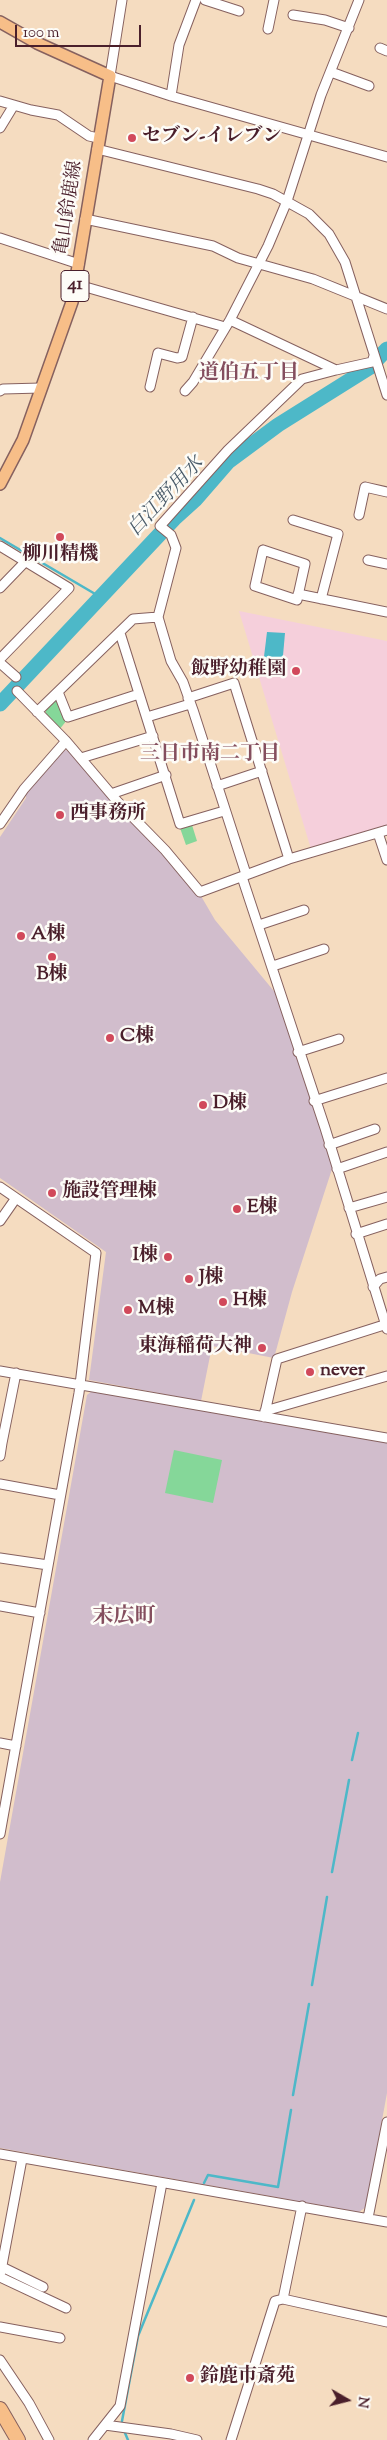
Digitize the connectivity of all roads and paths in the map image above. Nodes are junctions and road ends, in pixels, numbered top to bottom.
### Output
1 (122, 0) edge
2 (196, 0) edge
3 (205, 0) edge
4 (274, 0) edge
5 (359, 0) edge
6 (239, 11) dead end
7 (293, 15) dead end
8 (0, 22) edge
9 (349, 28) junction
10 (268, 29) dead end
11 (331, 72) junction
12 (110, 76) junction
13 (369, 86) dead end
14 (171, 96) junction
15 (0, 100) edge
16 (14, 105) junction
17 (0, 128) edge
18 (307, 134) junction
19 (98, 144) junction
20 (387, 156) edge
21 (287, 201) junction
22 (85, 219) junction
23 (0, 238) edge
24 (79, 264) junction
25 (260, 264) junction
26 (75, 284) junction
27 (355, 296) junction
28 (387, 309) edge
29 (193, 317) junction
30 (227, 323) junction
31 (375, 359) junction
32 (336, 370) junction
33 (384, 379) edge
34 (150, 387) dead end
35 (41, 388) junction
36 (1, 390) edge
37 (185, 391) dead end
38 (387, 395) edge
39 (0, 484) edge
40 (387, 492) edge
41 (359, 515) dead end
42 (293, 520) dead end
43 (0, 546) edge
44 (368, 560) dead end
45 (25, 562) junction
46 (387, 564) edge
47 (0, 588) edge
48 (298, 594) junction
49 (321, 599) junction
50 (387, 612) edge
51 (158, 617) junction
52 (120, 633) junction
53 (0, 661) edge
54 (16, 677) dead end
55 (17, 691) dead end
56 (58, 692) junction
57 (139, 694) junction
58 (189, 701) junction
59 (37, 712) junction
60 (147, 717) junction
61 (153, 736) junction
62 (66, 741) junction
63 (81, 758) junction
64 (262, 771) junction
65 (166, 775) junction
66 (217, 786) junction
67 (111, 794) junction
68 (224, 811) junction
69 (0, 824) edge
70 (382, 831) edge
71 (289, 859) junction
72 (387, 860) edge
73 (244, 875) junction
74 (304, 910) dead end
75 (259, 925) junction
76 (324, 949) dead end
77 (272, 966) junction
78 (339, 1039) dead end
79 (298, 1052) junction
80 (387, 1078) edge
81 (314, 1101) junction
82 (375, 1129) dead end
83 (329, 1145) junction
84 (387, 1152) edge
85 (337, 1169) junction
86 (0, 1187) edge
87 (387, 1197) edge
88 (16, 1198) junction
89 (348, 1208) junction
90 (0, 1221) edge
91 (387, 1224) edge
92 (356, 1234) junction
93 (387, 1277) edge
94 (372, 1287) junction
95 (386, 1326) edge
96 (0, 1370) edge
97 (16, 1373) junction
98 (387, 1376) edge
99 (80, 1384) junction
100 (265, 1414) junction
101 (387, 1438) edge
102 (1, 1443) edge
103 (0, 1456) edge
104 (0, 1484) edge
105 (60, 1495) junction
106 (0, 1558) edge
107 (48, 1565) junction
108 (0, 1606) edge
109 (40, 1613) junction
110 (0, 1743) edge
111 (16, 1746) junction
112 (0, 1834) edge
113 (387, 2122) edge
114 (0, 2154) edge
115 (22, 2159) junction
116 (162, 2183) junction
117 (302, 2206) junction
118 (368, 2218) junction
119 (387, 2222) edge
120 (0, 2274) edge
121 (42, 2286) dead end
122 (283, 2299) junction
123 (66, 2308) dead end
124 (387, 2322) edge
125 (0, 2327) edge
126 (60, 2338) dead end
127 (0, 2360) edge
128 (0, 2409) edge
129 (105, 2425) junction
130 (18, 2440) edge
131 (49, 2440) edge
132 (93, 2440) edge
133 (197, 2440) edge
134 (231, 2440) edge

1 - 12 street
2 - 14 street
3 - 6 street
4 - 10 street
5 - 9 street
7 - 9 street
8 - 12 main road
9 - 11 street
11 - 13 street
11 - 18 street
12 - 14 street
12 - 19 main road, 亀山鈴鹿線 / 41
14 - 18 street
15 - 16 street
16 - 17 street
16 - 19 street
18 - 20 street
18 - 21 street
19 - 21 street
19 - 22 main road, 亀山鈴鹿線 / 41
21 - 25 street
21 - 27 street
22 - 24 main road, 亀山鈴鹿線 / 41
22 - 25 street
23 - 24 street
24 - 26 main road, 亀山鈴鹿線 / 41
25 - 27 street
25 - 30 street
26 - 29 street
26 - 35 main road, 亀山鈴鹿線 / 41
27 - 28 street
27 - 31 street
29 - 30 street
29 - 34 street
30 - 32 street
30 - 37 street
31 - 32 street
31 - 33 street
32 - 51 street
33 - 38 street
35 - 36 street
35 - 39 main road, 亀山鈴鹿線 / 41
40 - 41 street
42 - 49 street
43 - 45 street
44 - 46 street
45 - 47 street
45 - 53 street
48 - 48 street
48 - 49 street
49 - 50 street
51 - 52 street
51 - 58 street
52 - 56 street
52 - 57 street
53 - 54 street
55 - 59 street
56 - 57 street
56 - 59 street
57 - 60 street
58 - 60 street
58 - 64 street
58 - 66 street
59 - 62 street
60 - 61 street
61 - 63 street
61 - 65 street
62 - 63 street
62 - 69 street
63 - 67 street
64 - 66 street
64 - 71 street
65 - 67 street
65 - 68 street
66 - 68 street
67 - 73 street
68 - 73 street
70 - 71 street
70 - 72 street
71 - 73 street
73 - 75 street
74 - 75 street
75 - 77 street
76 - 77 street
77 - 79 street
78 - 79 street
79 - 81 street
80 - 81 street
81 - 83 street
82 - 83 street
83 - 85 street
84 - 85 street
85 - 89 street
86 - 88 street
87 - 89 street
88 - 90 street
88 - 99 street
89 - 92 street
91 - 92 street
92 - 94 street
93 - 94 street
94 - 95 street
95 - 100 street
96 - 97 street
97 - 99 street
97 - 102 street
98 - 100 street
99 - 100 street
99 - 105 street
100 - 101 street
102 - 103 street
104 - 105 street
105 - 107 street
106 - 107 street
107 - 109 street
108 - 109 street
109 - 111 street
110 - 111 street
111 - 112 street
113 - 118 street
114 - 115 street
115 - 116 street
115 - 120 street
116 - 117 street
116 - 129 street
117 - 118 street
117 - 122 street
118 - 119 street
120 - 121 street
120 - 123 street
122 - 124 street
122 - 134 street
125 - 126 street
127 - 131 street
128 - 130 highway
129 - 132 street
129 - 133 street

